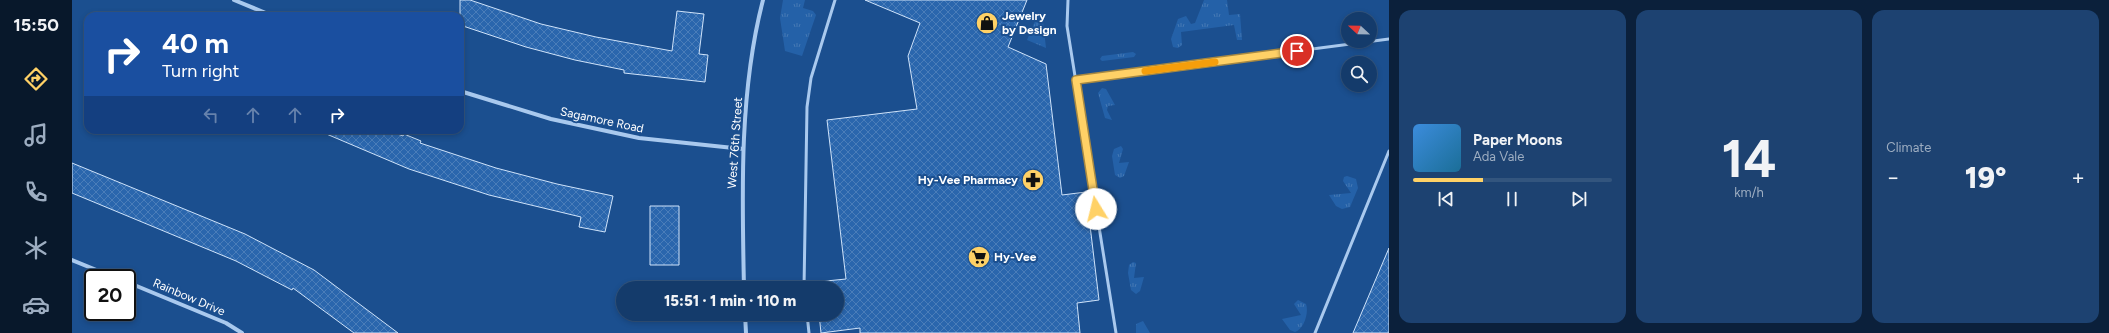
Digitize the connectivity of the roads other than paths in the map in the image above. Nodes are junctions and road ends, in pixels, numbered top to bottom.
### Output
1 (234, 0) edge
2 (763, 0) edge
3 (835, 0) edge
4 (1068, 0) edge
5 (263, 12) edge
6 (1389, 40) edge
7 (1076, 80) junction
8 (464, 92) edge
9 (743, 149) junction
10 (1389, 151) edge
11 (72, 260) edge
12 (94, 269) edge
13 (744, 281) edge
14 (804, 281) edge
15 (136, 286) edge
16 (745, 321) edge
17 (808, 321) edge
18 (242, 333) edge
19 (746, 333) edge
20 (809, 333) edge
21 (1116, 333) edge
22 (1315, 333) edge

1 - 5 street
2 - 9 street, West 76th Street
3 - 14 lane
4 - 7 lane
6 - 7 lane
7 - 21 lane
8 - 9 street, Sagamore Road
9 - 13 street, West 76th Street
10 - 22 lane
11 - 12 street
15 - 18 street, Rainbow Drive
16 - 19 street
17 - 20 lane

